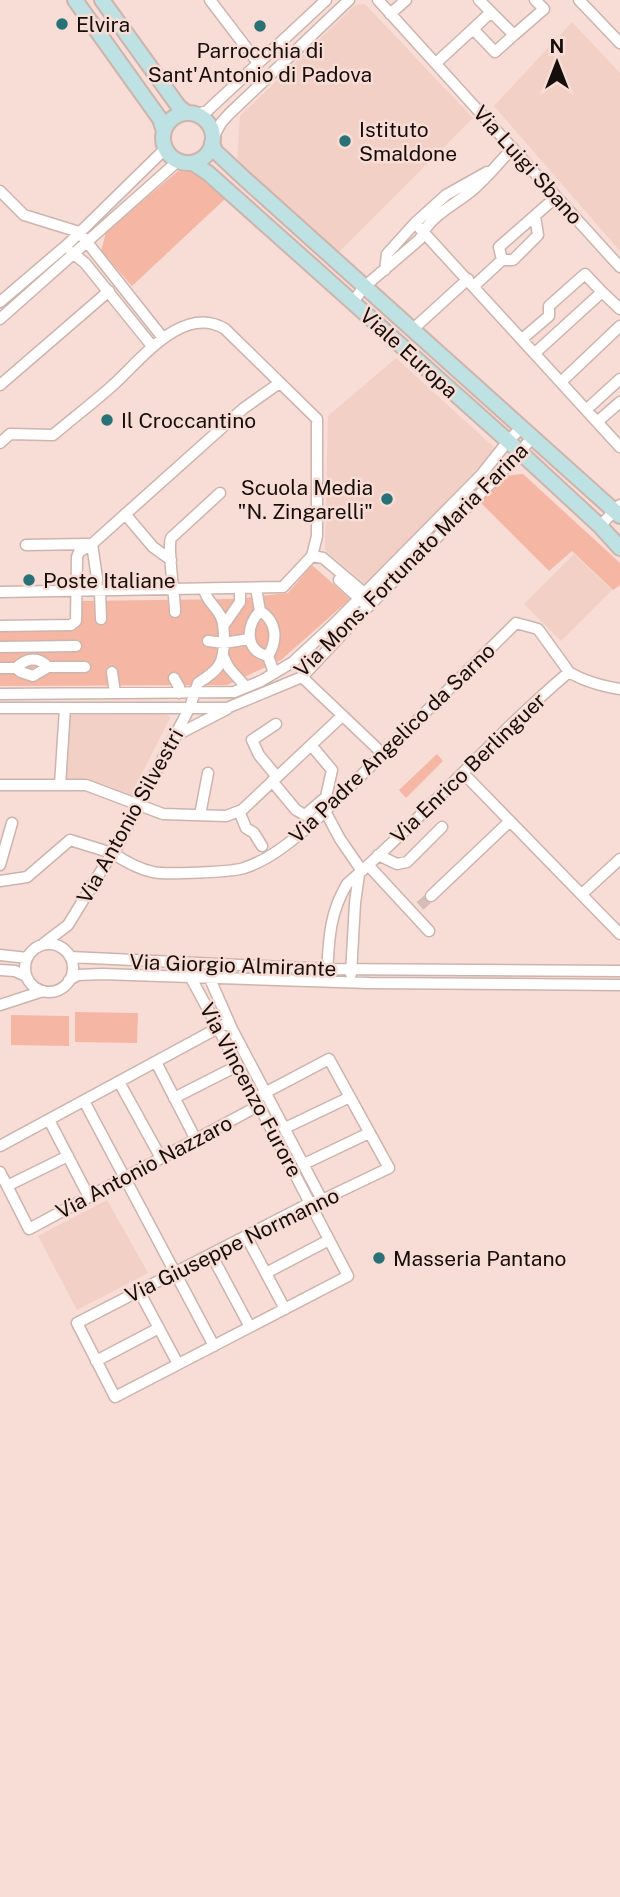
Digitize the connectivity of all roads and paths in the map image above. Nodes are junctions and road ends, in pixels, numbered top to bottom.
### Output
1 (75, 0) edge
2 (102, 0) edge
3 (210, 0) edge
4 (326, 0) edge
5 (349, 0) edge
6 (378, 0) edge
7 (406, 0) edge
8 (480, 0) edge
9 (535, 0) edge
10 (579, 0) edge
11 (491, 12) junction
12 (390, 14) junction
13 (473, 29) junction
14 (514, 35) junction
15 (620, 43) edge
16 (258, 63) junction
17 (436, 63) junction
18 (192, 114) junction
19 (164, 131) junction
20 (212, 141) junction
21 (513, 148) junction
22 (165, 149) junction
23 (186, 162) junction
24 (0, 191) edge
25 (555, 198) junction
26 (535, 216) junction
27 (419, 227) junction
28 (79, 232) junction
29 (87, 244) junction
30 (65, 246) junction
31 (73, 255) junction
32 (502, 260) junction
33 (620, 267) edge
34 (472, 282) junction
35 (123, 287) junction
36 (364, 287) junction
37 (602, 292) junction
38 (111, 294) junction
39 (0, 302) edge
40 (353, 302) junction
41 (620, 309) edge
42 (0, 319) edge
43 (620, 326) edge
44 (412, 330) junction
45 (163, 338) junction
46 (522, 339) junction
47 (152, 346) junction
48 (535, 353) junction
49 (620, 379) edge
50 (561, 382) junction
51 (278, 383) junction
52 (0, 385) edge
53 (620, 402) edge
54 (586, 410) junction
55 (597, 422) junction
56 (527, 432) junction
57 (508, 440) junction
58 (0, 443) edge
59 (620, 447) edge
60 (519, 451) junction
61 (220, 493) dead end
62 (618, 511) edge
63 (125, 514) junction
64 (600, 526) junction
65 (92, 544) junction
66 (26, 545) dead end
67 (620, 548) edge
68 (312, 556) junction
69 (170, 559) junction
70 (240, 588) junction
71 (256, 588) junction
72 (175, 589) junction
73 (204, 589) junction
74 (78, 591) junction
75 (98, 591) junction
76 (0, 592) edge
77 (362, 596) junction
78 (371, 603) junction
79 (260, 611) junction
80 (175, 612) dead end
81 (101, 619) dead end
82 (224, 625) junction
83 (0, 626) edge
84 (249, 639) junction
85 (208, 641) dead end
86 (224, 643) junction
87 (76, 646) dead end
88 (0, 647) edge
89 (31, 647) junction
90 (223, 656) junction
91 (268, 656) junction
92 (32, 659) junction
93 (48, 667) junction
94 (85, 667) dead end
95 (0, 668) edge
96 (16, 668) junction
97 (569, 671) junction
98 (112, 672) dead end
99 (274, 673) junction
100 (33, 676) junction
101 (302, 677) junction
102 (174, 678) dead end
103 (246, 687) junction
104 (620, 689) edge
105 (179, 692) junction
106 (193, 692) junction
107 (115, 693) junction
108 (0, 694) edge
109 (34, 694) junction
110 (191, 707) junction
111 (0, 708) edge
112 (65, 708) junction
113 (227, 708) junction
114 (342, 716) junction
115 (276, 724) dead end
116 (175, 737) junction
117 (311, 745) junction
118 (383, 754) junction
119 (208, 773) dead end
120 (464, 774) junction
121 (275, 779) junction
122 (0, 785) edge
123 (60, 785) junction
124 (138, 804) junction
125 (239, 811) junction
126 (326, 811) junction
127 (200, 815) junction
128 (510, 821) junction
129 (12, 823) dead end
130 (442, 827) dead end
131 (120, 840) junction
132 (262, 846) dead end
133 (112, 853) junction
134 (379, 855) junction
135 (620, 859) edge
136 (0, 865) edge
137 (363, 870) junction
138 (0, 881) edge
139 (582, 894) junction
140 (431, 896) tunnel mouth
141 (68, 925) junction
142 (429, 931) dead end
143 (620, 934) edge
144 (43, 944) junction
145 (68, 954) junction
146 (0, 955) edge
147 (27, 958) junction
148 (327, 969) junction
149 (351, 969) junction
150 (0, 970) edge
151 (620, 971) edge
152 (27, 977) junction
153 (191, 978) junction
154 (210, 979) junction
155 (69, 980) junction
156 (326, 982) junction
157 (350, 983) junction
158 (620, 985) edge
159 (43, 991) junction
160 (13, 1002) junction
161 (0, 1005) edge
162 (229, 1022) junction
163 (218, 1027) junction
164 (156, 1062) junction
165 (237, 1066) junction
166 (119, 1082) junction
167 (266, 1092) junction
168 (350, 1097) junction
169 (174, 1098) junction
170 (84, 1101) junction
171 (258, 1102) junction
172 (49, 1120) junction
173 (285, 1128) junction
174 (369, 1133) junction
175 (196, 1140) junction
176 (0, 1146) edge
177 (68, 1156) junction
178 (161, 1158) junction
179 (304, 1164) junction
180 (0, 1172) edge
181 (125, 1177) junction
182 (7, 1186) junction
183 (89, 1197) junction
184 (322, 1200) junction
185 (310, 1203) junction
186 (246, 1236) junction
187 (329, 1240) junction
188 (211, 1254) junction
189 (176, 1272) junction
190 (266, 1273) junction
191 (139, 1290) junction
192 (285, 1309) junction
193 (250, 1327) junction
194 (159, 1328) junction
195 (214, 1346) junction
196 (96, 1361) junction
197 (178, 1364) junction

1 - 19 street
2 - 18 street
3 - 16 street
4 - 16 street
5 - 20 street
6 - 12 street, Via Luigi Sbano
7 - 12 street
8 - 11 street
9 - 14 street
10 - 15 street
11 - 13 street
11 - 14 street
12 - 17 street, Via Luigi Sbano
13 - 14 street
13 - 17 street
16 - 18 street
17 - 21 street, Via Luigi Sbano
18 - 19 street
18 - 20 street
19 - 22 street
20 - 23 street
20 - 36 street, Viale Europa
21 - 25 street, Via Luigi Sbano
21 - 27 street
22 - 23 street
22 - 28 street
23 - 29 street
23 - 40 street, Viale Europa
24 - 28 street
25 - 26 street
25 - 33 street, Via Luigi Sbano
26 - 32 street
26 - 32 street
27 - 34 street
27 - 36 street
28 - 29 street
28 - 30 street
29 - 31 street
29 - 35 street
30 - 31 street
30 - 39 street
31 - 38 street
31 - 42 street
32 - 34 street
34 - 44 street
34 - 46 street
35 - 38 street
35 - 45 street
36 - 40 street
36 - 44 street, Viale Europa
37 - 41 street
37 - 46 street
37 - 48 street
38 - 47 street
38 - 52 street
40 - 57 street, Viale Europa
43 - 50 street
44 - 56 street, Viale Europa
45 - 47 street
45 - 51 street
46 - 48 street
47 - 58 street
48 - 50 street
49 - 54 street
50 - 54 street
51 - 63 street
51 - 68 street
53 - 55 street
54 - 55 street
55 - 59 street
56 - 57 street, Via Mons. Fortunato Maria Farina
56 - 60 street, Via Mons. Fortunato Maria Farina
56 - 62 street, Viale Europa
57 - 60 street, Viale Europa
57 - 77 street, Via Mons. Fortunato Maria Farina
60 - 64 street, Viale Europa
60 - 78 street, Via Mons. Fortunato Maria Farina
61 - 69 street
62 - 64 street
63 - 65 street
63 - 69 street
64 - 67 street, Viale Europa
65 - 66 street
65 - 74 street
65 - 75 street
68 - 71 street
68 - 77 street
69 - 72 street
70 - 71 street
70 - 73 street
70 - 82 street
71 - 79 street
72 - 73 street
72 - 75 street
72 - 80 street
73 - 82 street
74 - 75 street
74 - 76 street
74 - 83 street
75 - 81 street
77 - 78 street
77 - 99 street, Via Mons. Fortunato Maria Farina
78 - 101 street, Via Mons. Fortunato Maria Farina
79 - 84 street
79 - 91 street
82 - 86 street
84 - 86 street
84 - 91 street
85 - 86 street
86 - 90 street
87 - 89 street
88 - 89 street
89 - 92 street
90 - 103 street
90 - 106 street
91 - 99 street
92 - 93 street
92 - 96 street
93 - 94 street
93 - 100 street
95 - 96 street
96 - 100 street
97 - 104 street, Via Padre Angelico da Sarno
97 - 118 street, Via Padre Angelico da Sarno
97 - 120 street, Via Enrico Berlinguer
98 - 107 street
99 - 103 street, Via Mons. Fortunato Maria Farina
100 - 109 street
101 - 113 street, Via Mons. Fortunato Maria Farina
101 - 114 street
102 - 105 street
103 - 106 street, Via Mons. Fortunato Maria Farina
105 - 106 street, Via Mons. Fortunato Maria Farina
105 - 107 street, Via Mons. Fortunato Maria Farina
106 - 110 street
107 - 109 street, Via Mons. Fortunato Maria Farina
108 - 109 street, Via Mons. Fortunato Maria Farina
110 - 112 street, Via Mons. Fortunato Maria Farina
110 - 113 street, Via Mons. Fortunato Maria Farina
110 - 116 street, Via Antonio Silvestri
111 - 112 street, Via Mons. Fortunato Maria Farina
112 - 123 street
113 - 116 street
114 - 117 street
114 - 118 street
115 - 121 street
116 - 124 street, Via Antonio Silvestri
117 - 121 street
117 - 121 street
118 - 126 street, Via Padre Angelico da Sarno
119 - 127 street
120 - 128 street
120 - 134 street, Via Enrico Berlinguer
121 - 125 street
122 - 123 street
123 - 124 street
124 - 127 street
124 - 131 street, Via Antonio Silvestri
125 - 127 street
125 - 132 street
126 - 131 street, Via Padre Angelico da Sarno
126 - 137 street
128 - 139 street
128 - 140 street
129 - 136 street
130 - 134 street
131 - 133 street, Via Antonio Silvestri
133 - 138 street
133 - 141 street, Via Antonio Silvestri
134 - 137 street, Via Enrico Berlinguer
135 - 139 street
137 - 142 street
137 - 148 street, Via Enrico Berlinguer
137 - 149 street
139 - 143 street
141 - 144 street, Via Antonio Silvestri
141 - 145 street, Via Antonio Silvestri
144 - 145 street
144 - 147 street
145 - 148 street, Via Giorgio Almirante
145 - 155 street
146 - 147 street
147 - 152 street
148 - 149 street, Via Giorgio Almirante
148 - 156 street, Via Enrico Berlinguer
149 - 151 street
149 - 157 street, Via Giorgio Almirante
150 - 152 street
152 - 159 street
152 - 160 street
153 - 154 street, Via Giorgio Almirante
153 - 155 street, Via Giorgio Almirante
153 - 163 street, Via Vincenzo Furore
154 - 156 street, Via Giorgio Almirante
154 - 162 street, Via Vincenzo Furore
155 - 159 street
156 - 157 street, Via Giorgio Almirante
157 - 158 street
159 - 160 street
160 - 161 street
162 - 163 street
162 - 167 street, Via Vincenzo Furore
163 - 164 street
163 - 165 street, Via Vincenzo Furore
164 - 166 street
164 - 169 street
165 - 169 street
165 - 171 street, Via Vincenzo Furore
166 - 170 street
166 - 178 street
167 - 168 street, Via Antonio Nazzaro
167 - 171 street, Via Antonio Nazzaro
167 - 173 street, Via Vincenzo Furore
168 - 173 street
168 - 174 street
169 - 175 street
170 - 172 street
170 - 181 street
171 - 175 street, Via Antonio Nazzaro
171 - 185 street, Via Vincenzo Furore
172 - 176 street
172 - 177 street
173 - 179 street, Via Vincenzo Furore
174 - 179 street
174 - 184 street, Via Giuseppe Normanno
175 - 178 street, Via Antonio Nazzaro
177 - 182 street
177 - 183 street
178 - 181 street, Via Antonio Nazzaro
179 - 184 street, Via Vincenzo Furore
180 - 182 street
181 - 183 street, Via Antonio Nazzaro
181 - 189 street
182 - 183 street, Via Antonio Nazzaro
184 - 185 street, Via Giuseppe Normanno
185 - 186 street, Via Giuseppe Normanno
185 - 187 street, Via Vincenzo Furore
186 - 188 street, Via Giuseppe Normanno
186 - 190 street
187 - 190 street
187 - 192 street, Via Vincenzo Furore
188 - 189 street, Via Giuseppe Normanno
188 - 193 street
189 - 191 street, Via Giuseppe Normanno
189 - 195 street
190 - 192 street
191 - 194 street
191 - 196 street, Via Giuseppe Normanno
192 - 193 street
193 - 195 street
194 - 196 street
194 - 197 street
195 - 197 street
196 - 197 street

